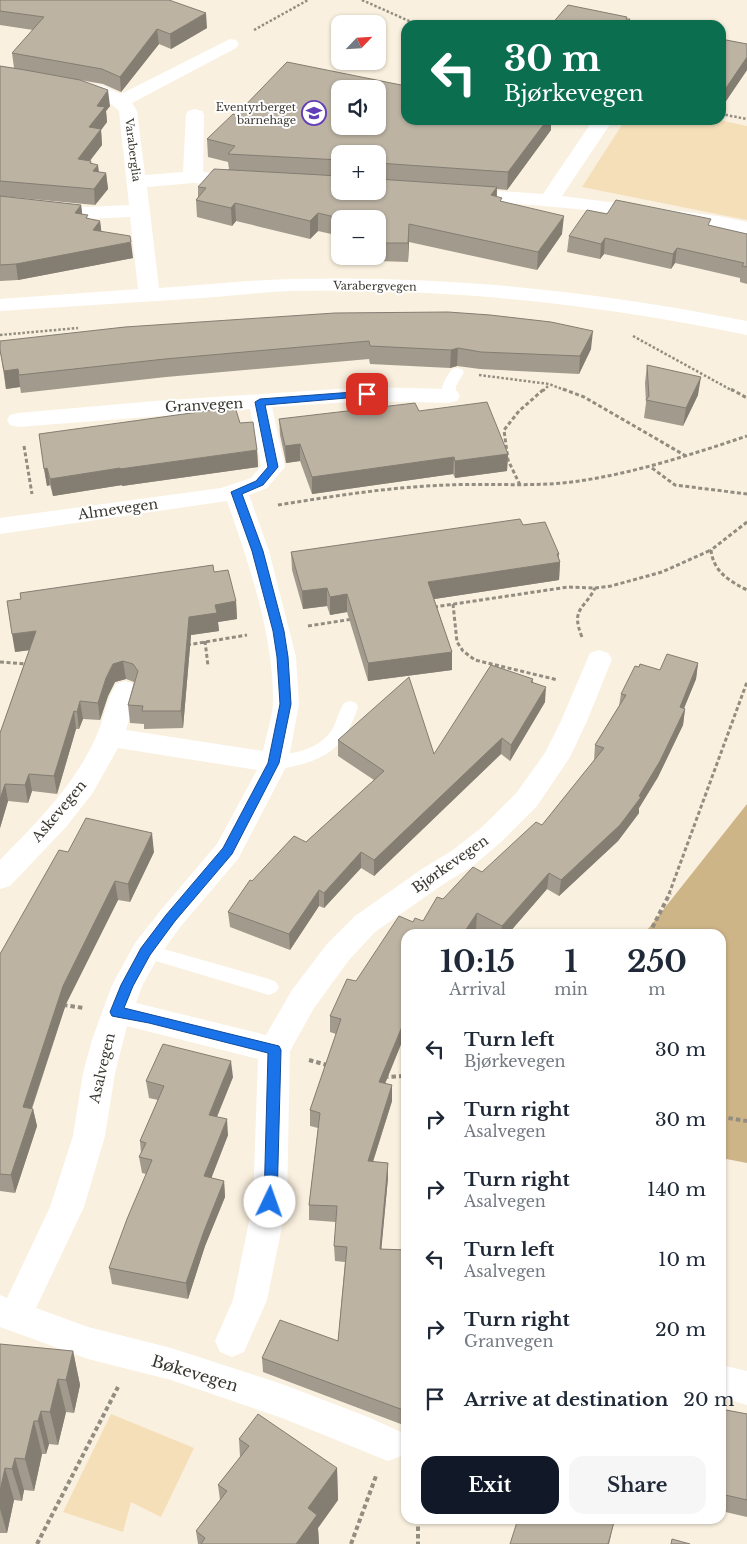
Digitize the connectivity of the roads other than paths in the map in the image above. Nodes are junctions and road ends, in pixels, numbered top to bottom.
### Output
1 (230, 44) road end
2 (0, 73) edge
3 (121, 101) junction
4 (195, 114) dead end
5 (600, 125) edge
6 (193, 177) junction
7 (137, 182) junction
8 (262, 182) edge
9 (444, 193) edge
10 (549, 200) junction
11 (0, 204) edge
12 (140, 210) junction
13 (747, 228) edge
14 (149, 295) junction
15 (0, 305) edge
16 (747, 328) edge
17 (457, 372) dead end
18 (449, 396) joint
19 (260, 402) junction
20 (18, 420) road end
21 (236, 492) junction
22 (0, 526) edge
23 (598, 659) road end
24 (124, 690) dead end
25 (350, 707) dead end
26 (110, 737) junction
27 (274, 763) junction
28 (0, 878) edge
29 (146, 951) junction
30 (269, 987) dead end
31 (117, 1012) junction
32 (274, 1050) junction
33 (8, 1314) edge
34 (232, 1341) dead end
35 (726, 1382) edge
36 (747, 1388) edge
37 (388, 1444) road end

1 - 3 street
2 - 3 street, Varaberglia
3 - 7 street, Varaberglia
4 - 6 street
5 - 10 street
6 - 7 street
6 - 8 street
7 - 12 street, Varaberglia
9 - 10 street
10 - 13 street
11 - 12 street
12 - 14 street, Varaberglia
14 - 15 street, Varabergvegen
14 - 16 street, Varabergvegen
17 - 18 lane
18 - 19 street, Granvegen
19 - 20 street, Granvegen
19 - 21 street
21 - 22 street, Almevegen
21 - 27 street, Asalvegen
23 - 32 street, Bjørkevegen
24 - 26 street, Askevegen
25 - 27 lane
26 - 27 street
26 - 28 street, Askevegen
27 - 29 street, Asalvegen
29 - 30 lane
29 - 31 street, Asalvegen
31 - 32 street
31 - 33 street, Asalvegen
32 - 34 street, Bjørkevegen
33 - 37 street, Bøkevegen
35 - 36 street

